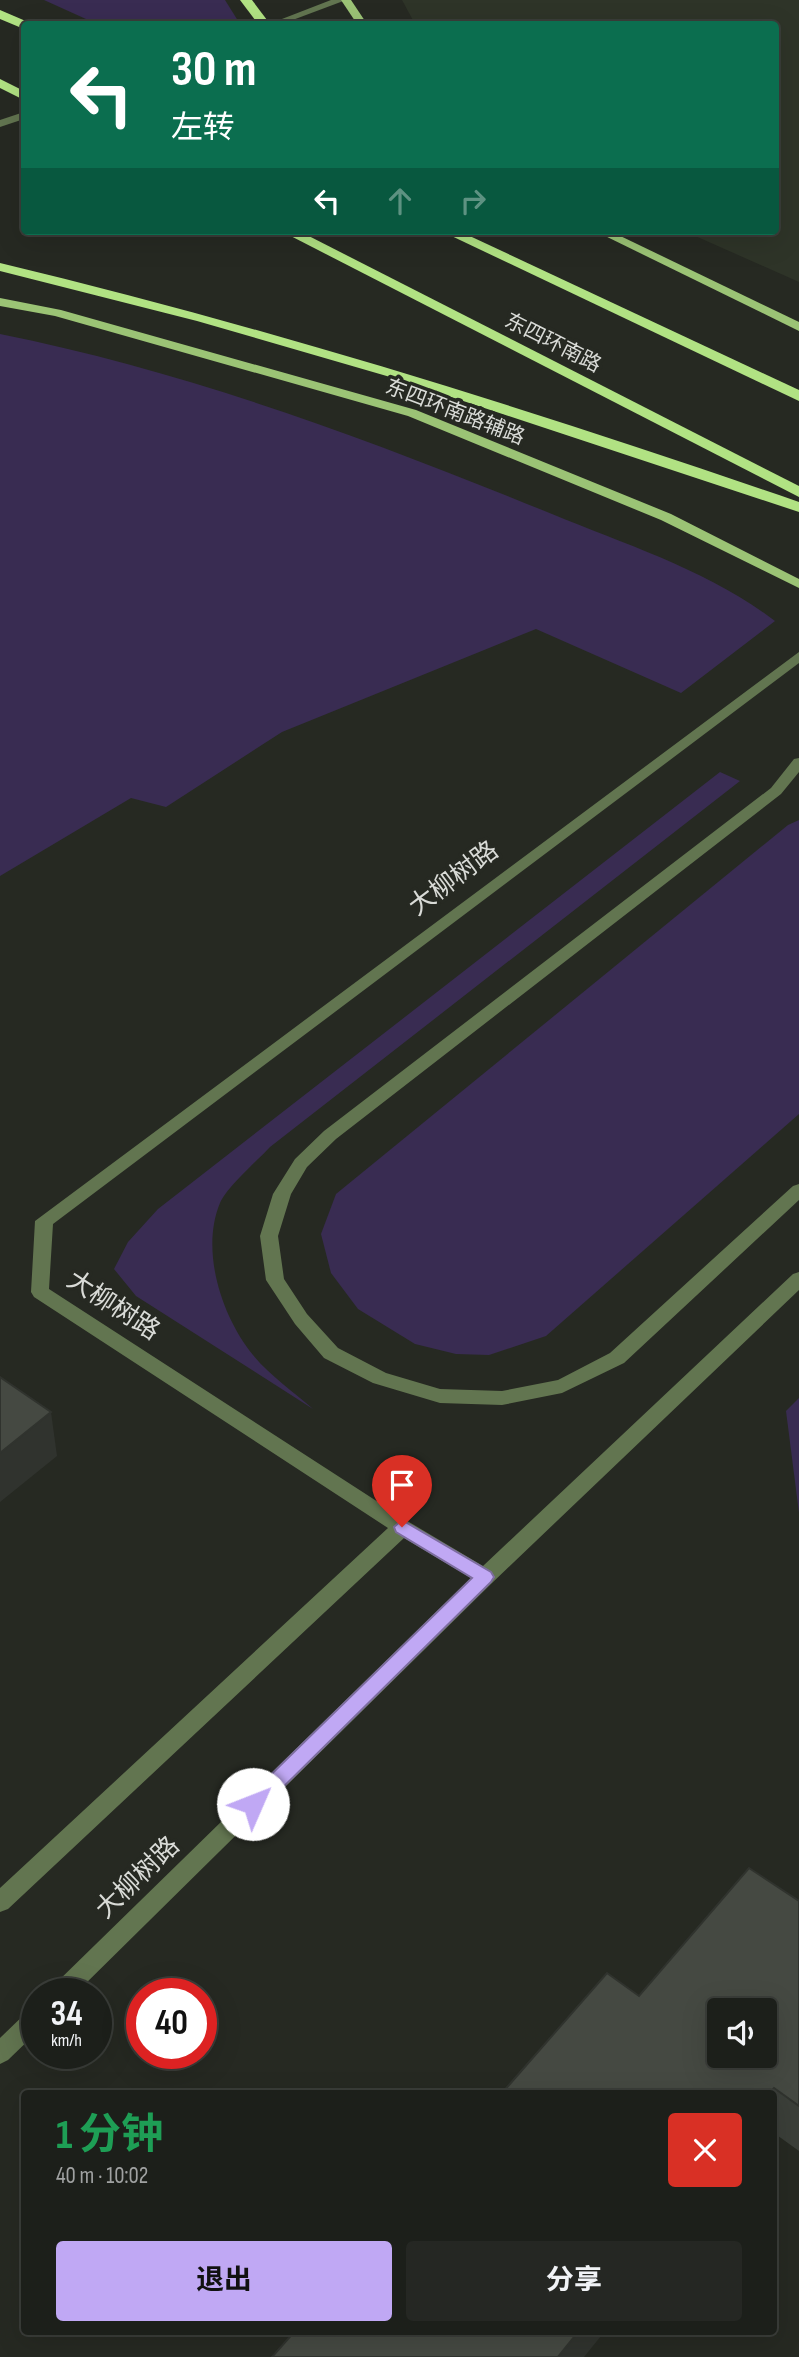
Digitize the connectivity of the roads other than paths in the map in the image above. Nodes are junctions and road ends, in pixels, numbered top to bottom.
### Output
1 (246, 0) edge
2 (344, 0) edge
3 (0, 13) edge
4 (262, 21) edge
5 (283, 21) edge
6 (360, 21) edge
7 (21, 24) edge
8 (5, 86) edge
9 (21, 94) edge
10 (21, 116) edge
11 (0, 124) edge
12 (296, 235) edge
13 (457, 235) edge
14 (465, 235) edge
15 (609, 235) edge
16 (474, 243) junction
17 (0, 267) edge
18 (0, 302) edge
19 (799, 327) edge
20 (799, 396) edge
21 (799, 492) edge
22 (799, 507) edge
23 (799, 584) edge
24 (799, 656) edge
25 (799, 762) edge
26 (799, 783) edge
27 (776, 791) junction
28 (799, 1190) edge
29 (799, 1279) edge
30 (402, 1527) junction
31 (485, 1577) junction
32 (0, 1902) edge
33 (76, 1978) edge
34 (21, 2033) edge
35 (0, 2053) edge

1 - 4 highway
2 - 5 street
2 - 6 main road
3 - 7 highway
8 - 9 highway
10 - 11 street
12 - 21 highway, 东四环南路
13 - 16 highway
14 - 16 highway
15 - 19 main road
16 - 20 highway
17 - 22 highway
18 - 23 main road, 东四环南路辅路
24 - 30 street, 大柳树路
25 - 27 street
26 - 27 street
27 - 28 street
29 - 31 street, 大柳树路
30 - 31 street
30 - 32 street
31 - 33 street, 大柳树路
34 - 35 street

